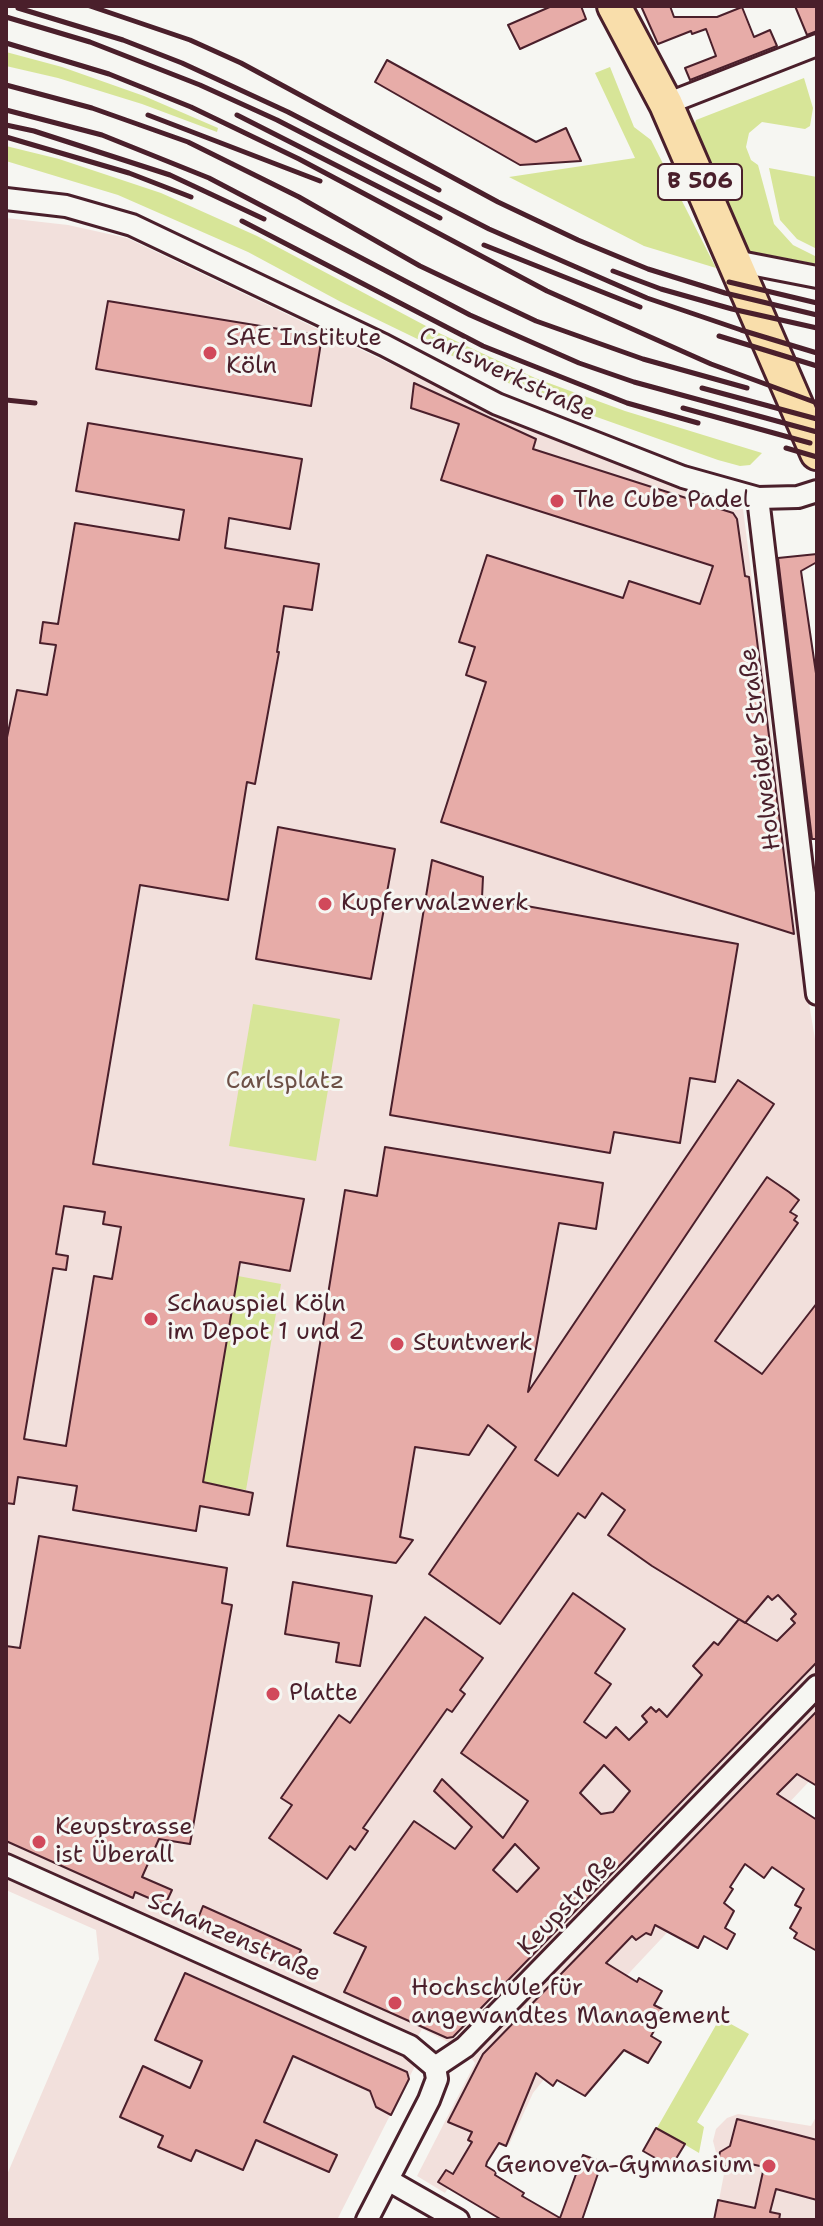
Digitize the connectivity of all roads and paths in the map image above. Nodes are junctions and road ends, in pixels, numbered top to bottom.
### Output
1 (614, 6) edge
2 (817, 45) edge
3 (666, 104) junction
4 (6, 199) edge
5 (735, 261) junction
6 (817, 277) edge
7 (817, 453) edge
8 (817, 491) edge
9 (758, 498) junction
10 (814, 962) edge
11 (817, 994) edge
12 (817, 1686) edge
13 (6, 1865) edge
14 (435, 2067) junction
15 (388, 2180) junction
16 (367, 2220) edge
17 (458, 2220) edge

1 - 3 main road, B 506
2 - 3 street
3 - 5 main road, B 506
4 - 9 street, Carlswerkstraße
5 - 6 street
5 - 7 main road, B 506
8 - 9 street, Carlswerkstraße
9 - 10 street, Holweider Straße
10 - 11 street, Holweider Straße
12 - 14 street, Keupstraße
13 - 14 street, Schanzenstraße
14 - 15 street
15 - 16 street
15 - 17 street

